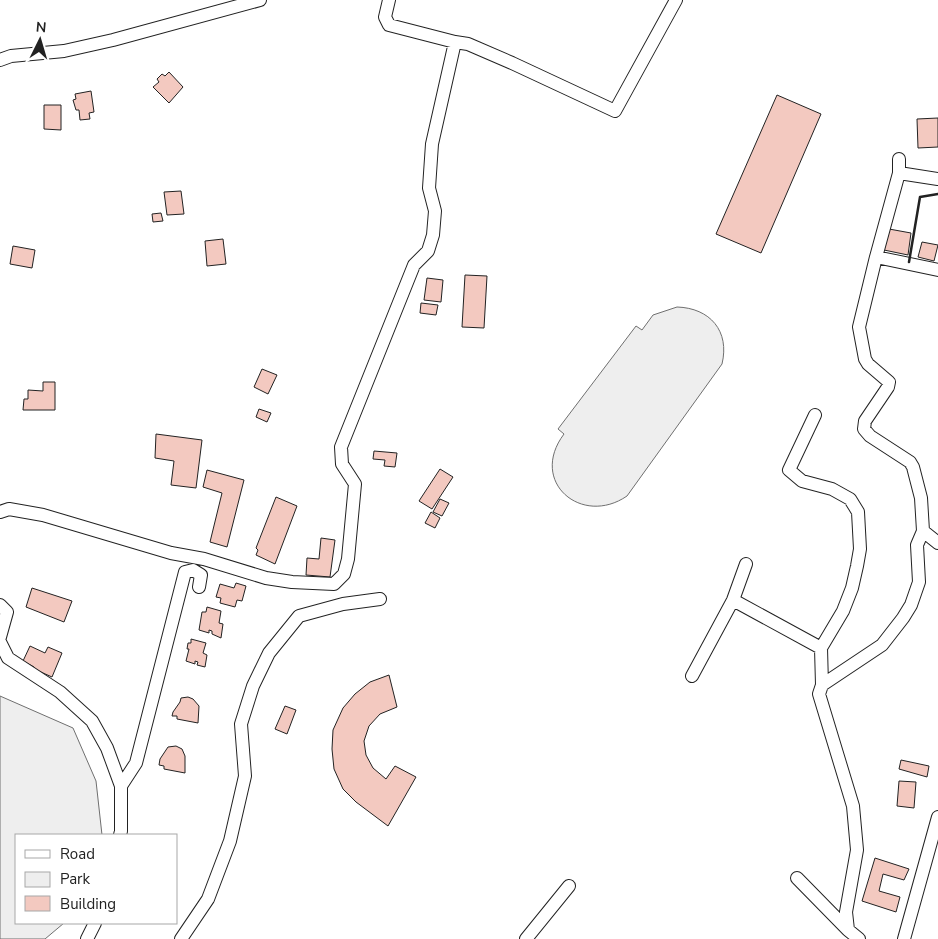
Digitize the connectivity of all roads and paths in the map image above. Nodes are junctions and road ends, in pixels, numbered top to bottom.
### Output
1 (260, 0) edge
2 (389, 0) edge
3 (676, 0) edge
4 (454, 42) junction
5 (0, 60) edge
6 (899, 159) dead end
7 (899, 173) junction
8 (938, 179) edge
9 (876, 256) junction
10 (938, 270) edge
11 (816, 415) dead end
12 (0, 512) edge
13 (923, 531) junction
14 (938, 543) edge
15 (746, 564) dead end
16 (199, 586) dead end
17 (380, 599) dead end
18 (733, 600) junction
19 (0, 605) edge
20 (0, 637) edge
21 (0, 642) edge
22 (821, 648) junction
23 (692, 676) dead end
24 (822, 685) junction
25 (121, 786) junction
26 (938, 817) edge
27 (120, 834) edge
28 (796, 878) dead end
29 (569, 886) dead end
30 (94, 924) edge
31 (848, 930) junction
32 (87, 939) edge
33 (181, 939) edge
34 (526, 939) edge
35 (858, 939) edge
36 (904, 939) edge

1 - 5 street
2 - 4 street
3 - 4 street
4 - 12 street
6 - 7 street
7 - 8 street
7 - 9 street
9 - 10 street
9 - 13 street
11 - 22 street
13 - 14 street
13 - 24 street
15 - 18 street
16 - 25 street
17 - 33 street
18 - 22 street
18 - 23 street
19 - 20 street
21 - 25 street
22 - 24 street
24 - 31 street
25 - 27 street
26 - 36 street
28 - 31 street
29 - 34 street
30 - 32 street
31 - 35 street

